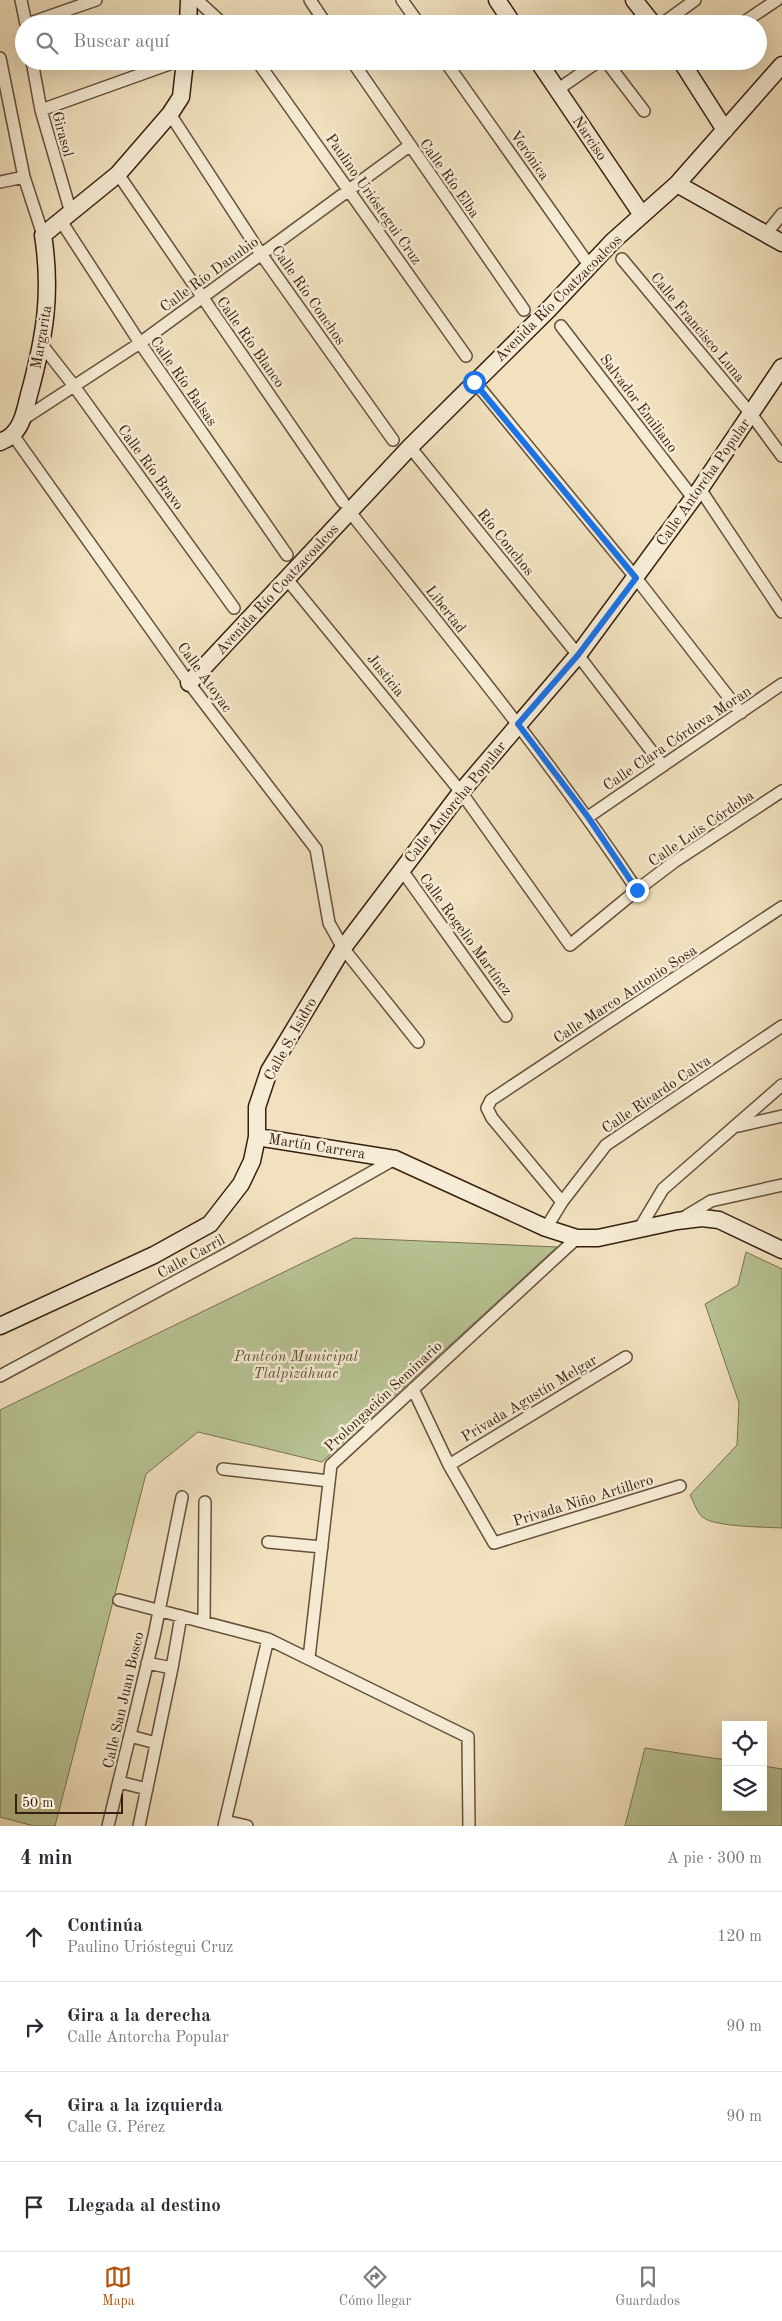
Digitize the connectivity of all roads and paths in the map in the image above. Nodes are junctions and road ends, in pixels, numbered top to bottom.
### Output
1 (21, 0) edge
2 (96, 0) edge
3 (189, 0) edge
4 (197, 0) edge
5 (310, 0) edge
6 (402, 0) edge
7 (497, 0) edge
8 (634, 0) edge
9 (695, 0) edge
10 (778, 0) edge
11 (24, 15) edge
12 (52, 15) edge
13 (188, 15) edge
14 (213, 15) edge
15 (320, 15) edge
16 (413, 15) edge
17 (507, 15) edge
18 (646, 15) edge
19 (674, 15) edge
20 (755, 15) edge
21 (0, 58) edge
22 (782, 65) edge
23 (34, 70) edge
24 (153, 70) edge
25 (184, 70) edge
26 (263, 70) edge
27 (358, 70) edge
28 (451, 70) edge
29 (544, 70) edge
30 (586, 70) edge
31 (613, 70) edge
32 (687, 70) edge
33 (557, 90) junction
34 (41, 110) junction
35 (644, 111) dead end
36 (170, 114) junction
37 (725, 130) junction
38 (410, 146) junction
39 (118, 174) junction
40 (24, 177) junction
41 (0, 182) edge
42 (677, 184) junction
43 (350, 190) junction
44 (782, 214) edge
45 (642, 216) junction
46 (66, 217) junction
47 (765, 234) junction
48 (43, 235) junction
49 (782, 243) edge
50 (261, 254) junction
51 (622, 259) dead end
52 (589, 265) junction
53 (202, 298) junction
54 (524, 310) dead end
55 (561, 326) dead end
56 (140, 343) junction
57 (42, 345) junction
58 (466, 356) dead end
59 (782, 367) edge
60 (474, 382) junction
61 (74, 386) junction
62 (751, 414) junction
63 (22, 420) junction
64 (6, 438) edge
65 (393, 440) dead end
66 (410, 447) junction
67 (782, 456) edge
68 (696, 494) junction
69 (347, 507) junction
70 (287, 555) dead end
71 (286, 578) junction
72 (636, 578) junction
73 (234, 608) dead end
74 (782, 612) edge
75 (578, 655) junction
76 (189, 683) junction
77 (782, 684) edge
78 (741, 713) junction
79 (518, 724) junction
80 (662, 766) junction
81 (782, 791) edge
82 (461, 792) junction
83 (588, 817) junction
84 (401, 869) junction
85 (637, 890) junction
86 (782, 907) edge
87 (570, 945) joint
88 (343, 948) junction
89 (506, 1016) dead end
90 (782, 1026) edge
91 (418, 1042) dead end
92 (782, 1085) edge
93 (782, 1116) edge
94 (737, 1126) junction
95 (257, 1137) junction
96 (396, 1159) junction
97 (782, 1186) edge
98 (562, 1202) junction
99 (678, 1221) junction
100 (546, 1228) junction
101 (638, 1231) junction
102 (577, 1238) junction
103 (782, 1250) edge
104 (0, 1326) edge
105 (626, 1357) dead end
106 (0, 1376) edge
107 (413, 1389) junction
108 (449, 1465) junction
109 (223, 1469) dead end
110 (329, 1481) junction
111 (680, 1486) dead end
112 (182, 1497) dead end
113 (205, 1502) dead end
114 (268, 1542) dead end
115 (322, 1547) junction
116 (119, 1600) dead end
117 (158, 1610) junction
118 (181, 1616) junction
119 (204, 1622) junction
120 (268, 1639) junction
121 (309, 1658) junction
122 (147, 1663) junction
123 (172, 1668) junction
124 (130, 1736) junction
125 (156, 1743) junction
126 (119, 1782) junction
127 (147, 1789) junction
128 (225, 1823) edge
129 (108, 1826) edge
130 (138, 1826) edge
131 (248, 1826) edge
132 (469, 1826) edge

1 - 11 street
2 - 12 street
3 - 13 main road
4 - 14 street
5 - 15 street
6 - 16 street
7 - 17 main road
8 - 18 main road
9 - 19 street
10 - 20 street
21 - 40 street
22 - 37 main road, Avenida Río Coatzacoalcos
23 - 34 street, Girasol
24 - 34 street
25 - 36 main road
26 - 43 street, Paulino Urióstegui Cruz
27 - 38 street, Calle Río Elba
28 - 52 street, Verónica
29 - 33 main road, Narciso
30 - 33 street
31 - 35 street
32 - 37 main road
33 - 45 main road, Narciso
34 - 46 street, Girasol
36 - 39 main road
36 - 50 street, Calle Río Conchos
37 - 42 main road, Avenida Río Coatzacoalcos
38 - 43 street, Calle Río Danubio
38 - 54 street, Calle Río Elba
39 - 46 main road
39 - 53 street, Calle Río Blanco
40 - 41 street
40 - 48 street
42 - 45 main road, Avenida Río Coatzacoalcos
42 - 47 main road
43 - 50 street, Calle Río Danubio
43 - 58 street, Paulino Urióstegui Cruz
44 - 47 street
45 - 52 main road, Avenida Río Coatzacoalcos
46 - 48 main road
46 - 56 street, Calle Río Balsas
47 - 49 main road
48 - 57 main road, Margarita
50 - 53 street, Calle Río Danubio
50 - 65 street, Calle Río Conchos
51 - 62 street, Calle Francisco Luna
52 - 60 main road, Avenida Río Coatzacoalcos
53 - 56 street, Calle Río Danubio
53 - 69 street, Calle Río Blanco
55 - 68 street, Salvador Emiliano
56 - 61 street, Calle Río Danubio
56 - 70 street, Calle Río Balsas
57 - 61 street, Calle Río Bravo
57 - 63 main road, Margarita
59 - 62 main road, Calle Antorcha Popular
60 - 66 main road, Avenida Río Coatzacoalcos
60 - 72 street
61 - 63 street, Calle Río Danubio
61 - 73 street, Calle Río Bravo
62 - 67 street, Calle Francisco Luna
62 - 68 main road, Calle Antorcha Popular
63 - 64 main road, Margarita
64 - 76 street, Calle Atoyac
66 - 69 main road, Avenida Río Coatzacoalcos
66 - 75 street, Río Conchos
68 - 72 main road, Calle Antorcha Popular
68 - 74 street, Salvador Emiliano
69 - 71 main road, Avenida Río Coatzacoalcos
69 - 79 street, Libertad
71 - 76 main road, Avenida Río Coatzacoalcos
71 - 82 street, Justicia
72 - 75 main road, Calle Antorcha Popular
72 - 78 street
75 - 79 main road, Calle Antorcha Popular
75 - 80 street, Río Conchos
76 - 88 street, Calle Atoyac
77 - 78 street, Calle Clara Córdova Moran
78 - 80 street, Calle Clara Córdova Moran
79 - 82 main road, Calle Antorcha Popular
79 - 83 street, Libertad
80 - 83 street, Calle Clara Córdova Moran
81 - 85 street, Calle Luis Córdoba
82 - 84 main road, Calle Antorcha Popular
82 - 87 street, Justicia
83 - 85 street, Libertad
84 - 88 main road, Calle Antorcha Popular
84 - 89 street, Calle Rogelio Martínez
85 - 87 street, Calle Luis Córdoba
86 - 98 street, Calle Marco Antonio Sosa
88 - 91 street, Calle Atoyac
88 - 95 main road, Calle S. Isidro
90 - 98 street, Calle Ricardo Calva
92 - 94 street
93 - 94 street
94 - 101 street
95 - 96 main road, Martín Carrera
95 - 104 main road, Martín Carrera
96 - 100 main road, Martín Carrera
96 - 106 street, Calle Carril
97 - 99 street
98 - 100 street, Calle Ricardo Calva
99 - 101 main road, Martín Carrera
99 - 103 main road, Martín Carrera
100 - 102 main road, Martín Carrera
101 - 102 main road, Martín Carrera
102 - 107 street, Prolongación Seminario
105 - 108 street, Privada Agustín Melgar
107 - 108 street
107 - 110 street, Prolongación Seminario
108 - 111 street, Privada Niño Artillero
109 - 110 street
110 - 115 street, Prolongación Seminario
112 - 117 street, Calle San Juan Bosco
113 - 119 street
114 - 115 street
115 - 121 street, Prolongación Seminario
116 - 117 street
117 - 118 street
117 - 122 street, Calle San Juan Bosco
118 - 119 street
118 - 123 street
119 - 120 street
120 - 121 street
120 - 128 street
121 - 132 street
122 - 123 street
122 - 124 street, Calle San Juan Bosco
123 - 125 street
124 - 125 street
124 - 126 street, Calle San Juan Bosco
125 - 127 street
126 - 127 street
126 - 129 street, Calle San Juan Bosco
127 - 130 street
128 - 131 street

